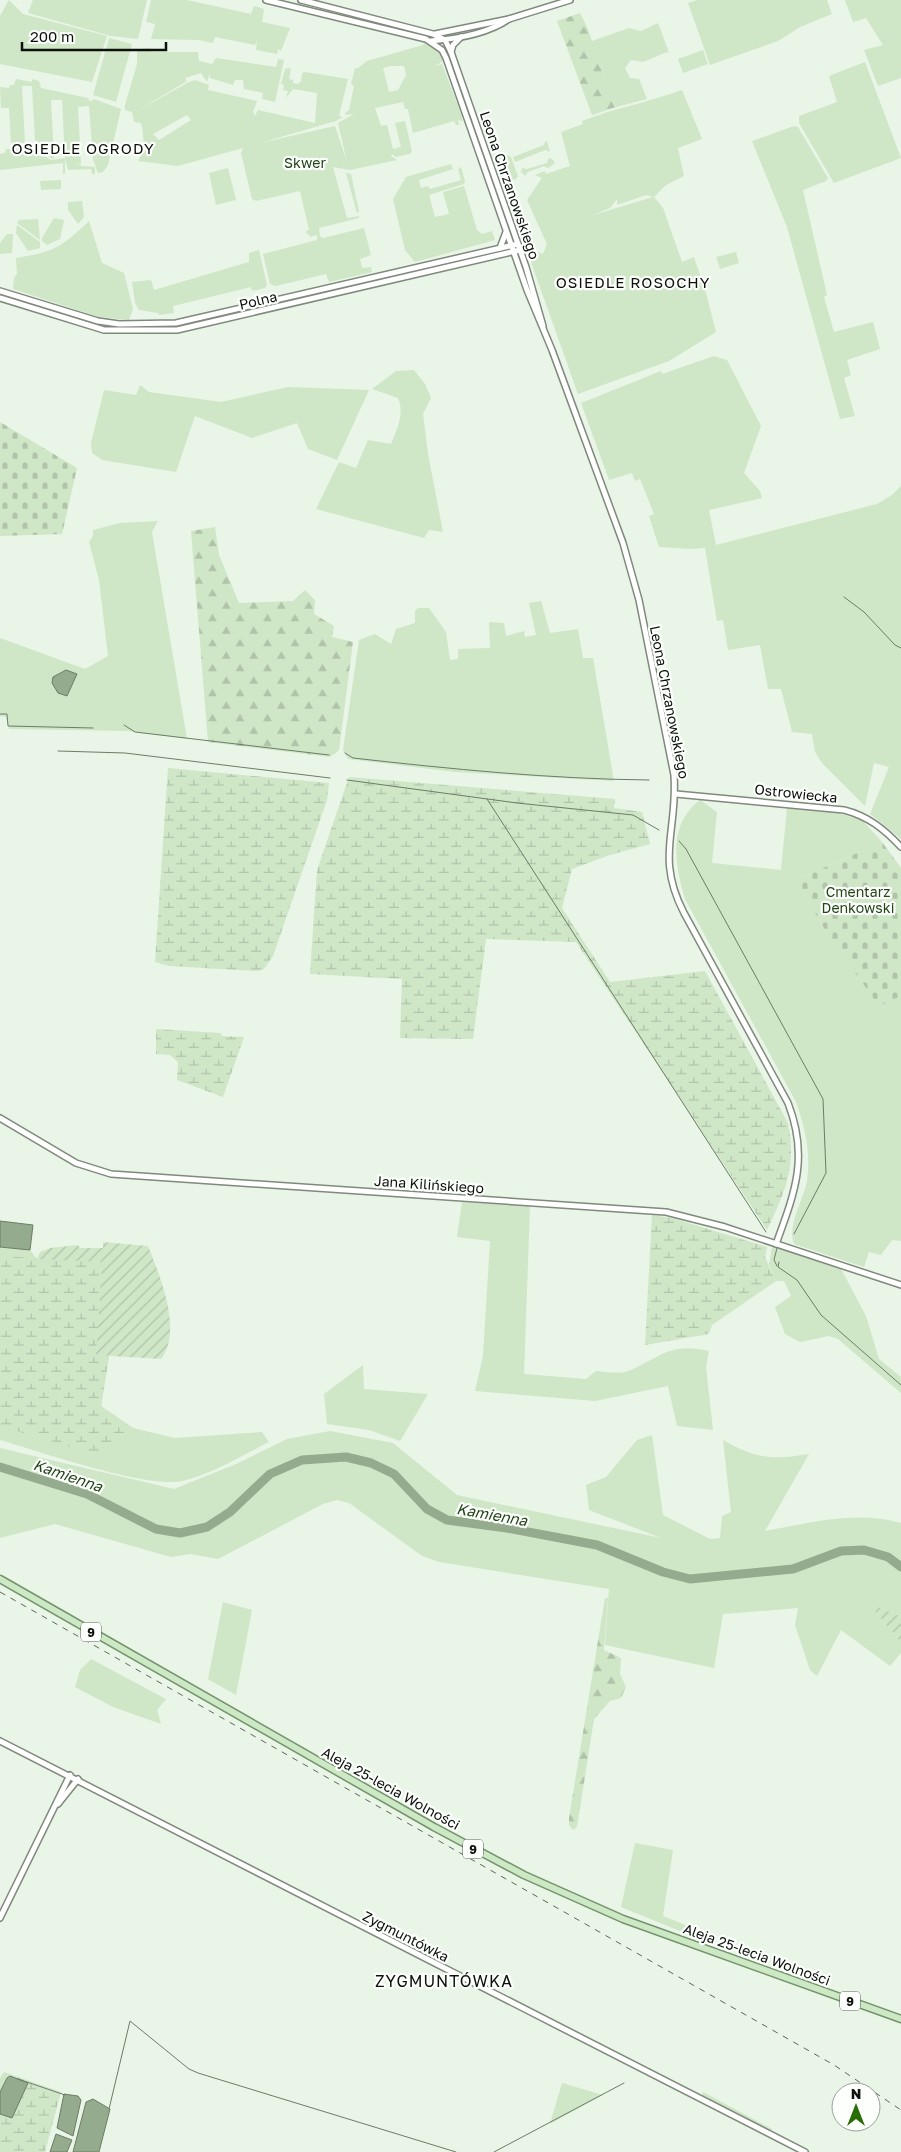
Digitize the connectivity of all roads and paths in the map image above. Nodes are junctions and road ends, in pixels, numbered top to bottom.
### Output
1 (266, 0) edge
2 (296, 0) edge
3 (300, 0) edge
4 (570, 0) edge
5 (294, 6) junction
6 (331, 8) junction
7 (351, 12) junction
8 (329, 16) junction
9 (375, 19) junction
10 (509, 19) junction
11 (349, 20) junction
12 (373, 26) junction
13 (452, 32) junction
14 (433, 34) junction
15 (463, 36) junction
16 (445, 40) junction
17 (432, 41) junction
18 (442, 50) junction
19 (451, 52) junction
20 (485, 160) junction
21 (498, 188) junction
22 (491, 190) junction
23 (506, 232) junction
24 (518, 244) junction
25 (511, 245) junction
26 (500, 248) junction
27 (520, 250) junction
28 (513, 252) junction
29 (0, 291) edge
30 (0, 298) edge
31 (543, 327) junction
32 (676, 794) junction
33 (901, 847) edge
34 (0, 1118) edge
35 (776, 1244) junction
36 (901, 1285) edge
37 (0, 1579) edge
38 (0, 1740) edge
39 (70, 1776) junction
40 (78, 1779) junction
41 (57, 1805) junction
42 (0, 1918) edge
43 (901, 2019) edge
44 (805, 2152) edge

1 - 5 street
2 - 5 street
3 - 6 street
4 - 10 street
5 - 8 street
6 - 7 street
6 - 8 street
7 - 9 street
7 - 11 street
8 - 11 street
9 - 12 street
9 - 14 street
10 - 13 street
10 - 15 street
11 - 12 street
12 - 17 street
13 - 14 street
13 - 16 street
14 - 16 street
15 - 16 street
15 - 19 street
16 - 17 street
16 - 18 street
16 - 19 street, Leona Chrzanowskiego
17 - 18 street
18 - 20 street, Leona Chrzanowskiego
19 - 20 street, Leona Chrzanowskiego
20 - 21 street, Leona Chrzanowskiego
20 - 22 street, Leona Chrzanowskiego
21 - 22 street
21 - 24 street, Leona Chrzanowskiego
22 - 23 street, Leona Chrzanowskiego
23 - 25 street, Leona Chrzanowskiego
23 - 26 street
24 - 25 street, Polna
24 - 27 street, Leona Chrzanowskiego
25 - 26 street, Polna
25 - 28 street, Leona Chrzanowskiego
26 - 29 street, Polna
27 - 28 street, Polna
27 - 31 street, Leona Chrzanowskiego
28 - 30 street, Polna
28 - 31 street, Leona Chrzanowskiego
31 - 32 street, Leona Chrzanowskiego
32 - 33 street, Ostrowiecka
32 - 35 street, Leona Chrzanowskiego
34 - 35 street, Jana Kilińskiego
35 - 36 street, Jana Kilińskiego
37 - 43 main road, Aleja 25-lecia Wolności / 9
38 - 39 street, Zygmuntówka
39 - 40 street, Zygmuntówka
39 - 41 street
40 - 41 street
40 - 44 street, Zygmuntówka
41 - 42 street

